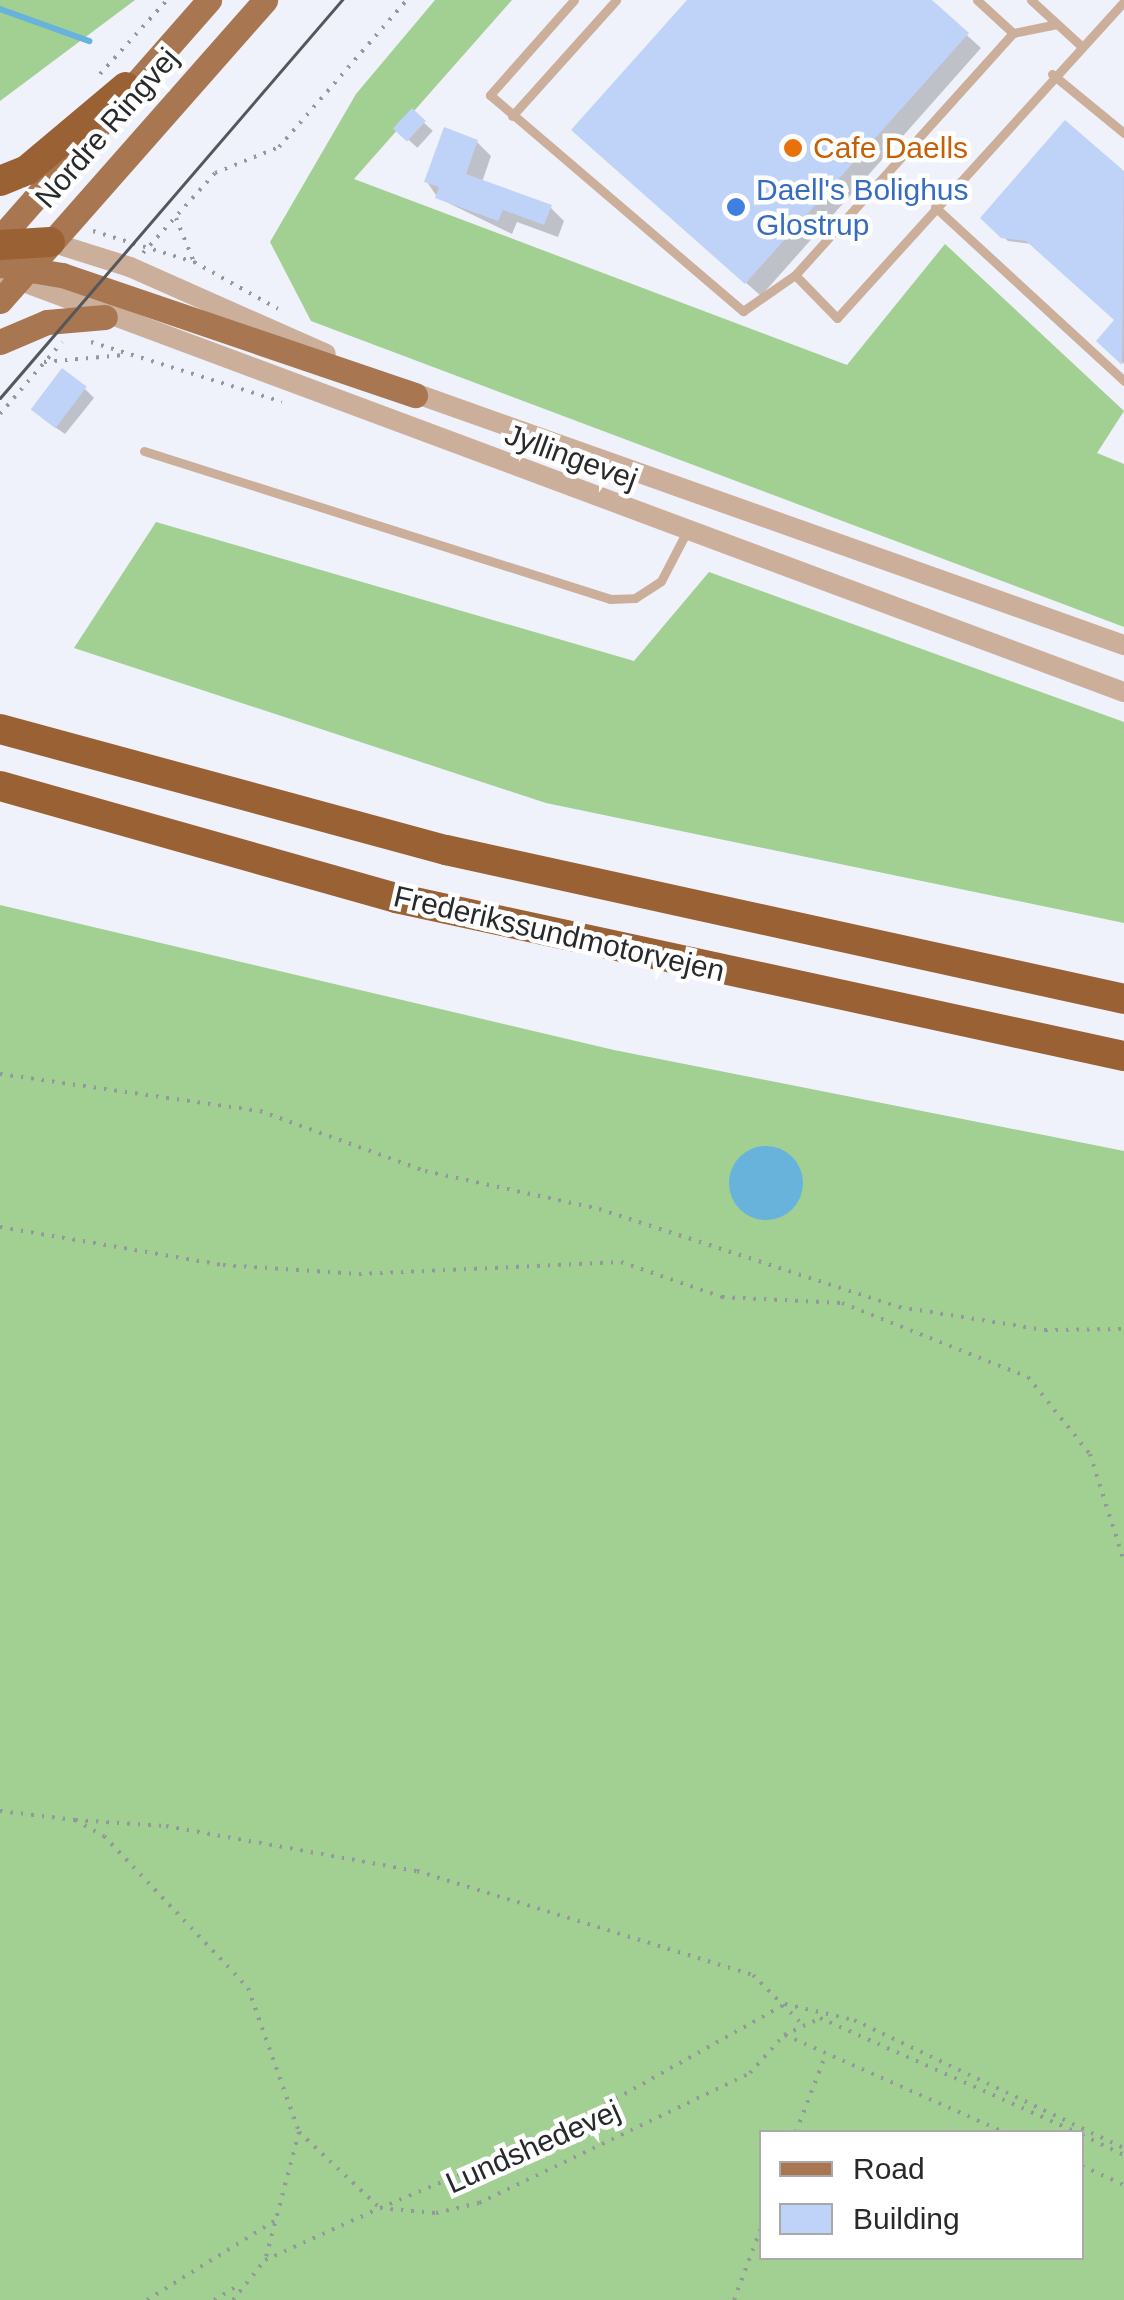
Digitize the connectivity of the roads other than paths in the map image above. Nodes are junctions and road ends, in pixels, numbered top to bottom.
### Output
1 (209, 0) edge
2 (265, 0) edge
3 (574, 0) edge
4 (616, 0) edge
5 (976, 0) edge
6 (1031, 0) edge
7 (1124, 2) edge
8 (1057, 24) junction
9 (1013, 34) junction
10 (1079, 44) junction
11 (1052, 74) junction
12 (126, 88) junction
13 (512, 116) junction
14 (1124, 133) edge
15 (0, 181) edge
16 (935, 207) junction
17 (58, 233) junction
18 (6, 252) edge
19 (795, 275) junction
20 (0, 302) edge
21 (105, 317) junction
22 (0, 342) edge
23 (1124, 381) edge
24 (415, 395) junction
25 (144, 451) dead end
26 (687, 532) junction
27 (1124, 645) edge
28 (1124, 692) edge
29 (0, 729) edge
30 (0, 786) edge
31 (1124, 999) edge
32 (1124, 1056) edge

1 - 12 main road, Nordre Ringvej
2 - 17 main road, Nordre Ringvej
3 - 13 lane
4 - 13 lane
5 - 9 lane
6 - 8 lane
7 - 10 lane
8 - 9 lane
8 - 10 lane
9 - 19 lane
10 - 11 lane
11 - 14 lane
11 - 16 lane
12 - 15 highway
12 - 18 main road, Nordre Ringvej
13 - 19 lane
16 - 19 lane
16 - 23 lane
17 - 18 highway
17 - 24 street, Jyllingevej
18 - 20 main road, Nordre Ringvej
18 - 21 street, Jyllingevej
18 - 24 main road
21 - 22 main road
21 - 26 street, Jyllingevej
24 - 27 street, Jyllingevej
25 - 26 lane
26 - 28 street, Jyllingevej
29 - 31 highway, Frederikssundmotorvejen
30 - 32 highway, Frederikssundmotorvejen

